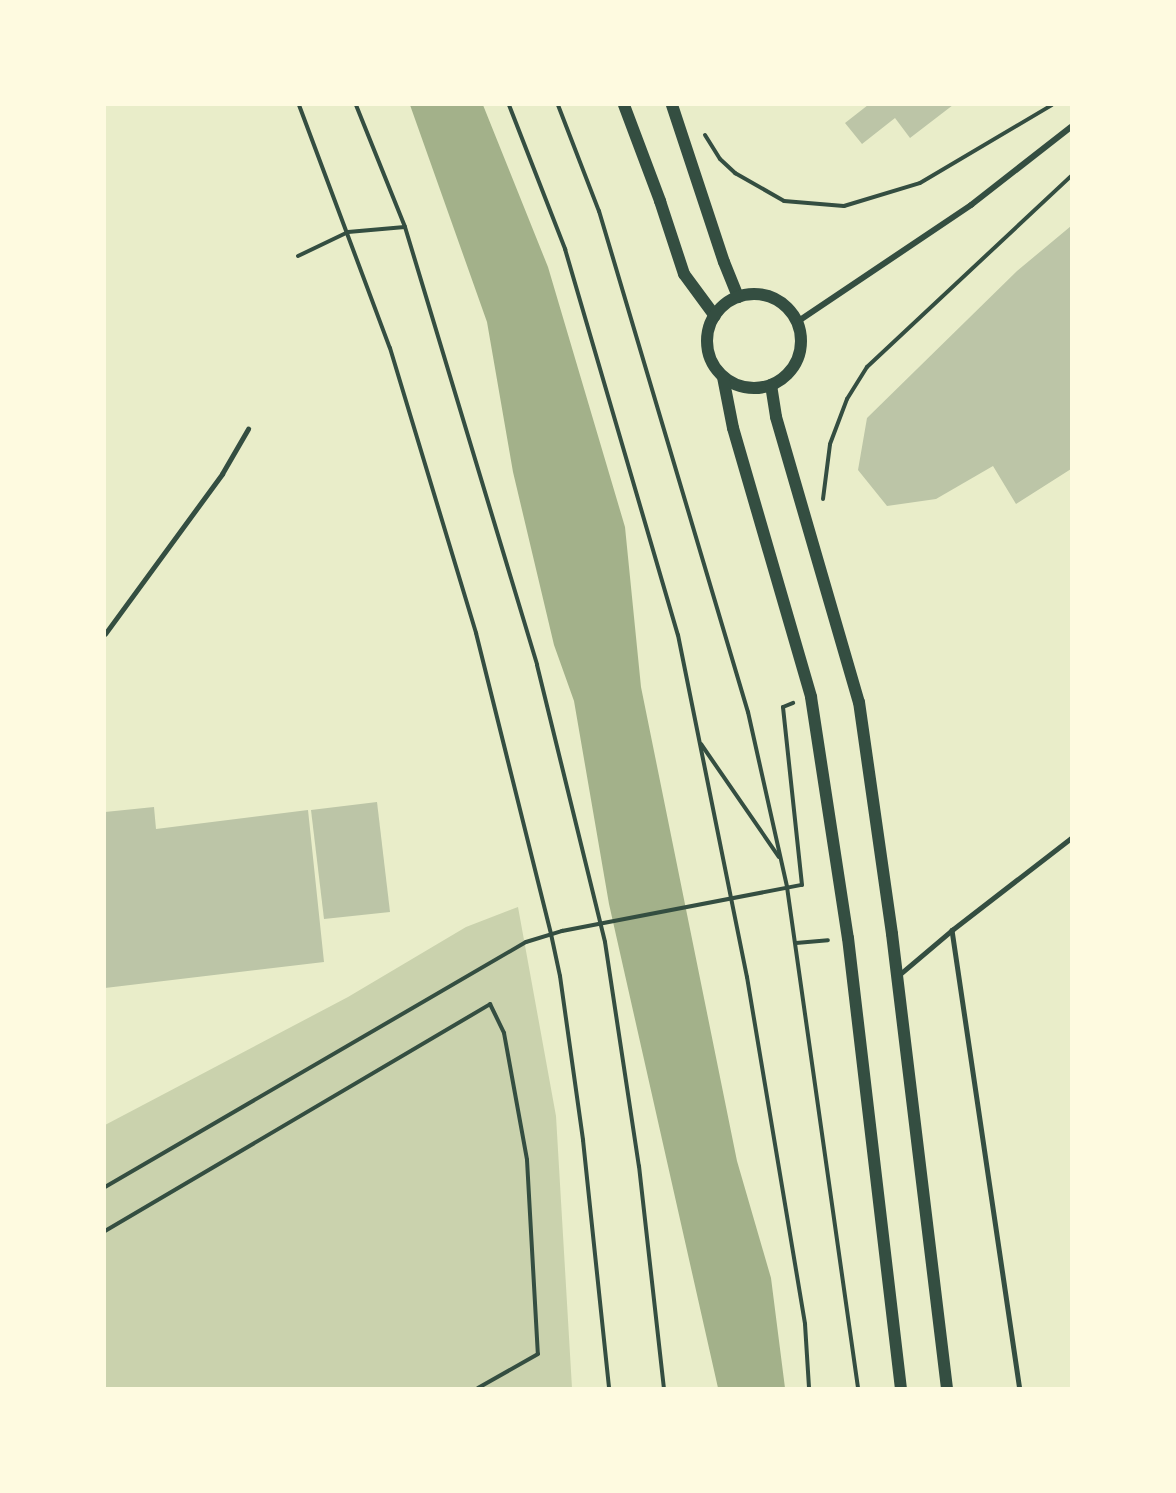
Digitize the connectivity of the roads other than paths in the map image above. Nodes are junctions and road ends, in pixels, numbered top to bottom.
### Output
1 (624, 105) edge
2 (672, 105) edge
3 (1071, 127) edge
4 (738, 297) junction
5 (715, 316) junction
6 (797, 322) junction
7 (723, 377) junction
8 (771, 385) junction
9 (248, 429) dead end
10 (105, 634) edge
11 (1071, 838) edge
12 (952, 930) junction
13 (897, 977) junction
14 (901, 1388) edge
15 (947, 1388) edge
16 (1020, 1388) edge

1 - 5 main road
2 - 4 main road
3 - 6 street
4 - 5 main road
4 - 6 main road
5 - 7 main road
6 - 8 main road
7 - 8 main road
7 - 14 main road
8 - 13 main road
9 - 10 lane
11 - 12 lane
12 - 13 lane
12 - 16 lane
13 - 15 main road

